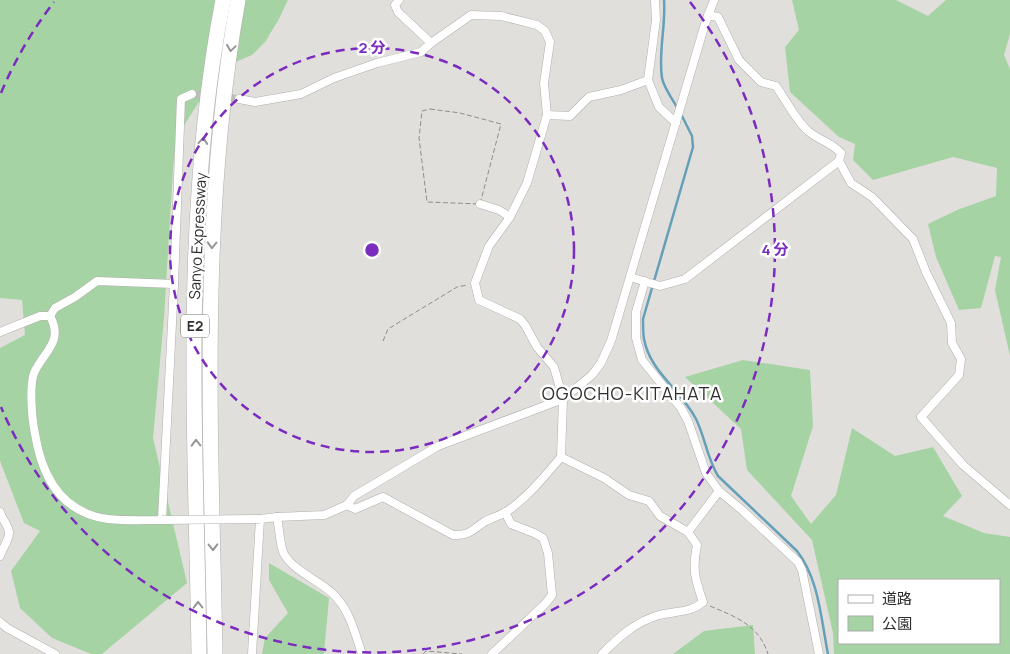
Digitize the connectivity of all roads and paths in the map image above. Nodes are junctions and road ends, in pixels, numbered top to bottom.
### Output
1 (223, 0) edge
2 (238, 0) edge
3 (399, 0) edge
4 (655, 0) edge
5 (714, 0) edge
6 (708, 15) junction
7 (431, 43) junction
8 (648, 80) junction
9 (192, 94) dead end
10 (238, 99) tunnel mouth
11 (547, 116) junction
12 (676, 123) junction
13 (839, 161) junction
14 (480, 204) junction
15 (510, 217) junction
16 (630, 277) junction
17 (645, 281) junction
18 (475, 283) junction
19 (174, 284) junction
20 (621, 308) junction
21 (636, 312) junction
22 (50, 316) junction
23 (0, 332) edge
24 (383, 341) dead end
25 (563, 399) junction
26 (561, 457) junction
27 (719, 491) junction
28 (347, 505) junction
29 (1010, 505) edge
30 (0, 512) edge
31 (505, 512) junction
32 (277, 517) junction
33 (260, 519) junction
34 (162, 520) junction
35 (688, 532) junction
36 (0, 556) edge
37 (703, 602) junction
38 (0, 622) edge
39 (55, 654) edge
40 (199, 654) edge
41 (215, 654) edge
42 (252, 654) edge
43 (362, 654) edge
44 (423, 654) edge
45 (462, 654) edge
46 (492, 654) edge
47 (602, 654) edge
48 (768, 654) edge
49 (819, 654) edge

40 -> 1 highway, Sanyo Expressway / E2
2 -> 41 highway, Sanyo Expressway / E2
3 - 7 street
4 - 8 street
5 - 6 street
6 - 12 street
6 - 13 street
7 - 10 street
7 - 11 street
8 - 11 street
8 - 12 street
9 - 19 street
11 - 15 street
12 - 16 street
13 - 17 street
13 - 29 street
14 - 14 path
14 - 15 street
15 - 18 street
16 - 17 street
16 - 20 street
17 - 21 street
18 - 24 path
18 - 25 street
19 - 22 street
19 - 34 street
20 - 21 street
20 - 25 street
21 - 27 street
22 - 23 street
22 - 34 street
25 - 26 street
25 - 28 street
26 - 31 street
26 - 35 street
27 - 35 street
27 - 49 street
28 - 31 street
28 - 32 street
30 - 36 street
31 - 46 street
32 - 33 street
32 - 43 street
33 - 34 street, bridge
33 - 42 street
35 - 37 street
37 - 47 street
37 - 48 path
38 - 39 street
44 - 45 path

